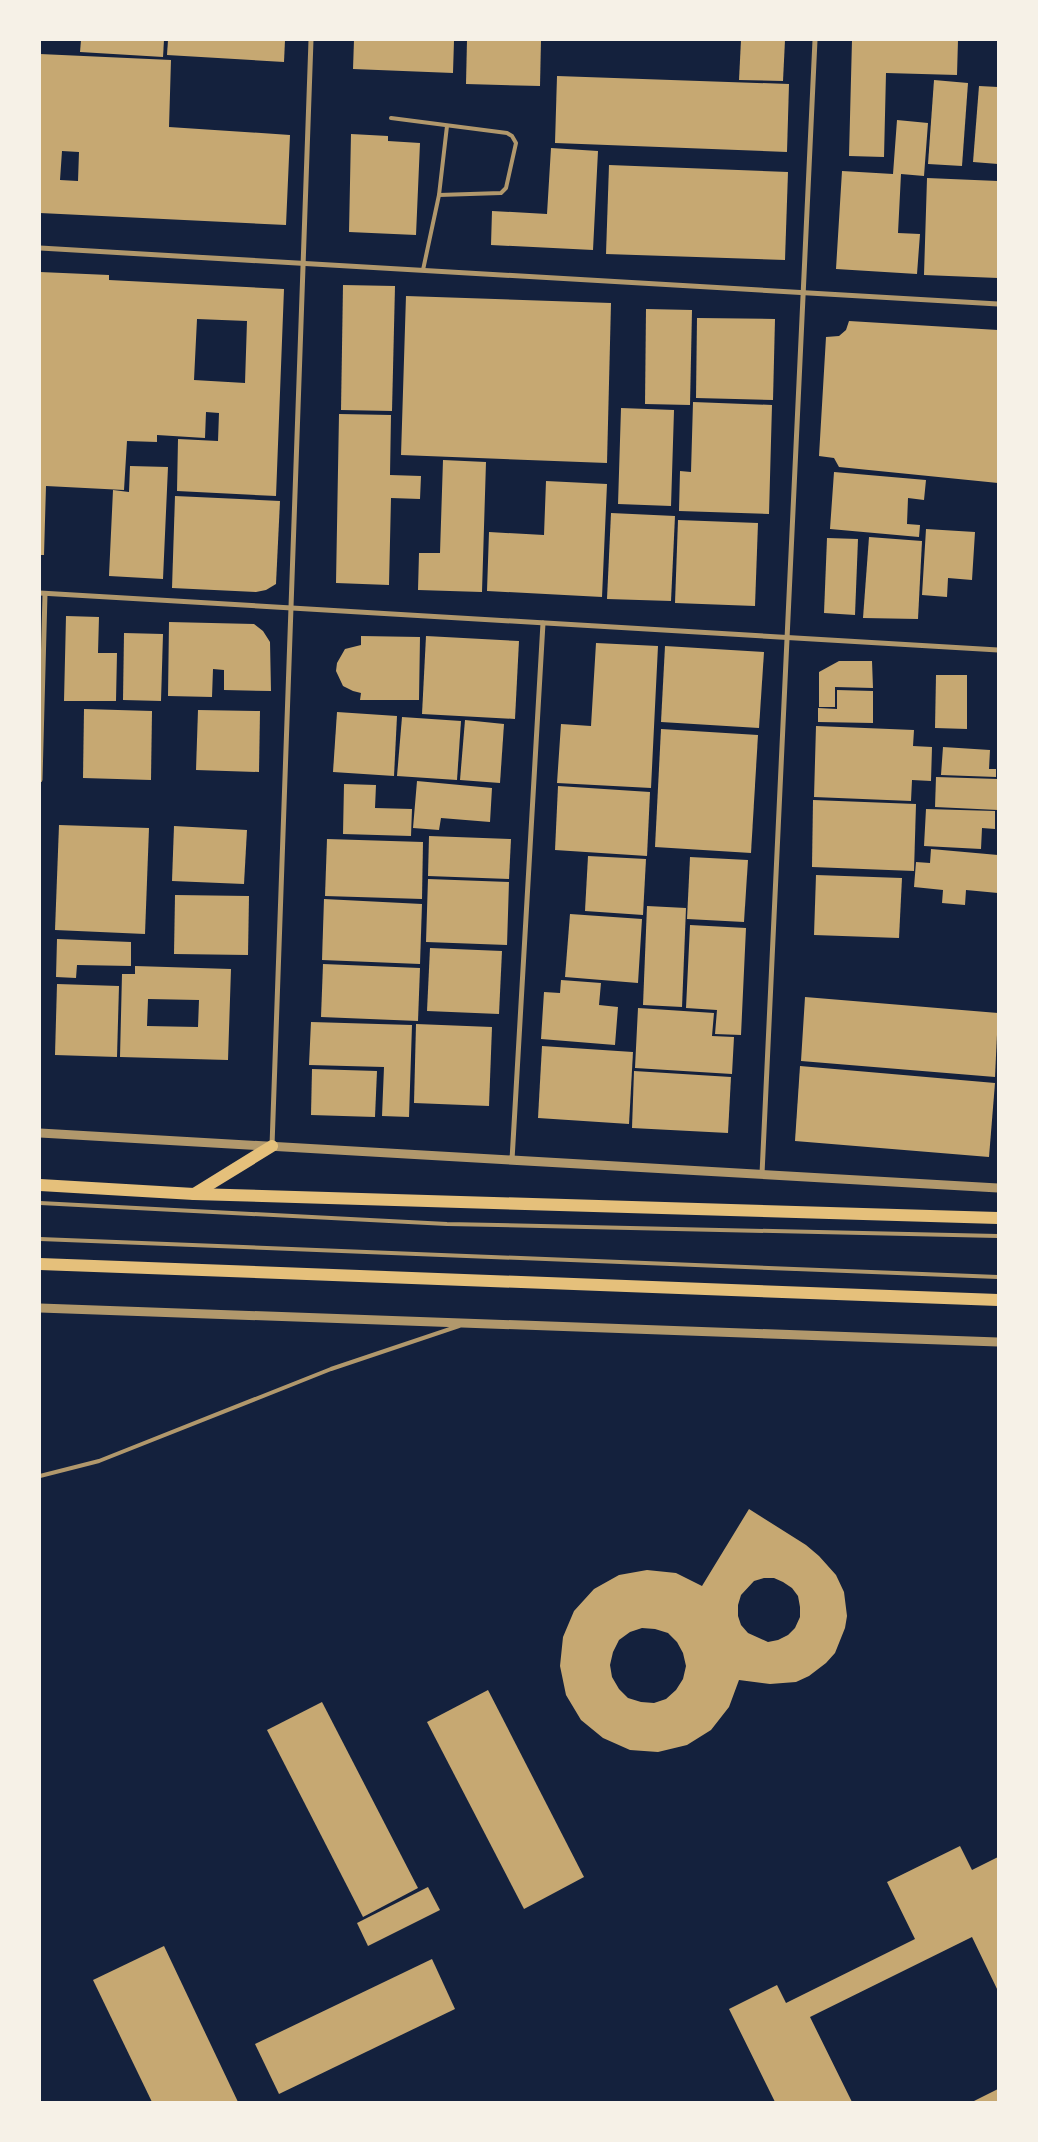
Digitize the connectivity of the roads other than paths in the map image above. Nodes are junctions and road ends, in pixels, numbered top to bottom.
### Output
1 (311, 40) edge
2 (815, 40) edge
3 (392, 118) dead end
4 (447, 126) junction
5 (439, 195) junction
6 (40, 248) edge
7 (303, 264) junction
8 (423, 270) junction
9 (804, 293) junction
10 (998, 304) edge
11 (43, 593) edge
12 (291, 608) junction
13 (543, 623) junction
14 (788, 638) junction
15 (998, 650) edge
16 (40, 780) edge
17 (40, 1133) edge
18 (272, 1146) junction
19 (512, 1160) junction
20 (762, 1174) junction
21 (40, 1185) edge
22 (998, 1188) edge
23 (194, 1194) junction
24 (40, 1203) edge
25 (998, 1218) edge
26 (998, 1236) edge
27 (40, 1239) edge
28 (40, 1264) edge
29 (998, 1277) edge
30 (998, 1300) edge
31 (40, 1308) edge
32 (469, 1323) junction
33 (998, 1342) edge
34 (40, 1476) edge

1 - 7 street
2 - 9 street
3 - 4 lane
4 - 5 lane
4 - 5 lane
5 - 8 lane
6 - 7 street
7 - 8 street
7 - 12 street
8 - 9 street
9 - 10 street
9 - 14 street
11 - 12 street
11 - 16 street
12 - 13 street
12 - 18 street
13 - 14 street
13 - 19 street
14 - 15 street
14 - 20 street
17 - 18 street
18 - 19 street
18 - 23 main road
19 - 20 street
20 - 22 street
21 - 23 main road
23 - 25 main road
24 - 26 lane
27 - 29 lane
28 - 30 main road
31 - 32 street
32 - 33 street
32 - 34 lane

